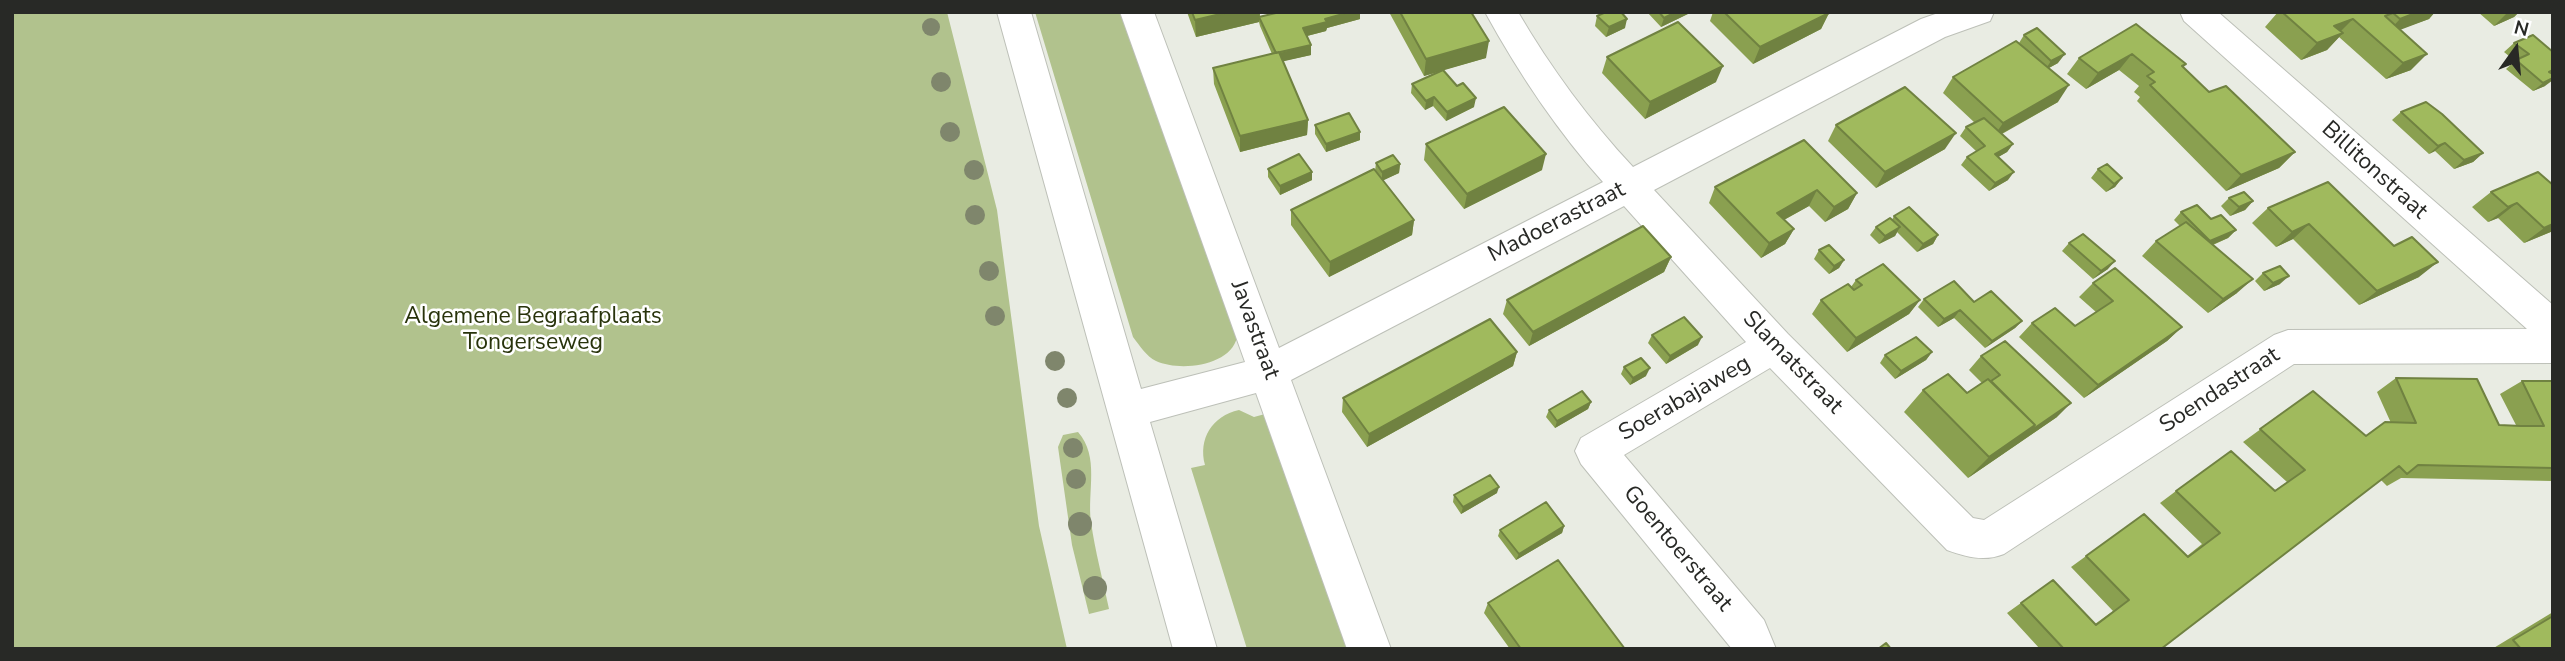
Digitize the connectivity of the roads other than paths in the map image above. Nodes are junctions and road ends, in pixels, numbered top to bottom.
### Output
1 (1014, 12) edge
2 (1137, 12) edge
3 (1501, 12) edge
4 (1978, 12) edge
5 (2196, 12) edge
6 (1627, 187) junction
7 (2553, 330) edge
8 (1774, 346) junction
9 (2553, 346) edge
10 (1270, 372) junction
11 (1128, 411) junction
12 (1595, 451) joint
13 (1962, 536) joint
14 (1195, 649) edge
15 (1369, 649) edge
16 (1754, 649) edge

1 - 11 street
2 - 10 street, Javastraat
3 - 6 street, Slamatstraat
4 - 6 street, Madoerastraat
5 - 7 street, Billitonstraat
6 - 8 street, Slamatstraat
6 - 10 street, Madoerastraat
8 - 12 street, Soerabajaweg
8 - 13 street, Slamatstraat
9 - 13 street, Soendastraat
10 - 11 street, Madoerastraat
10 - 15 street, Javastraat
11 - 14 street
12 - 16 street, Goentoerstraat

